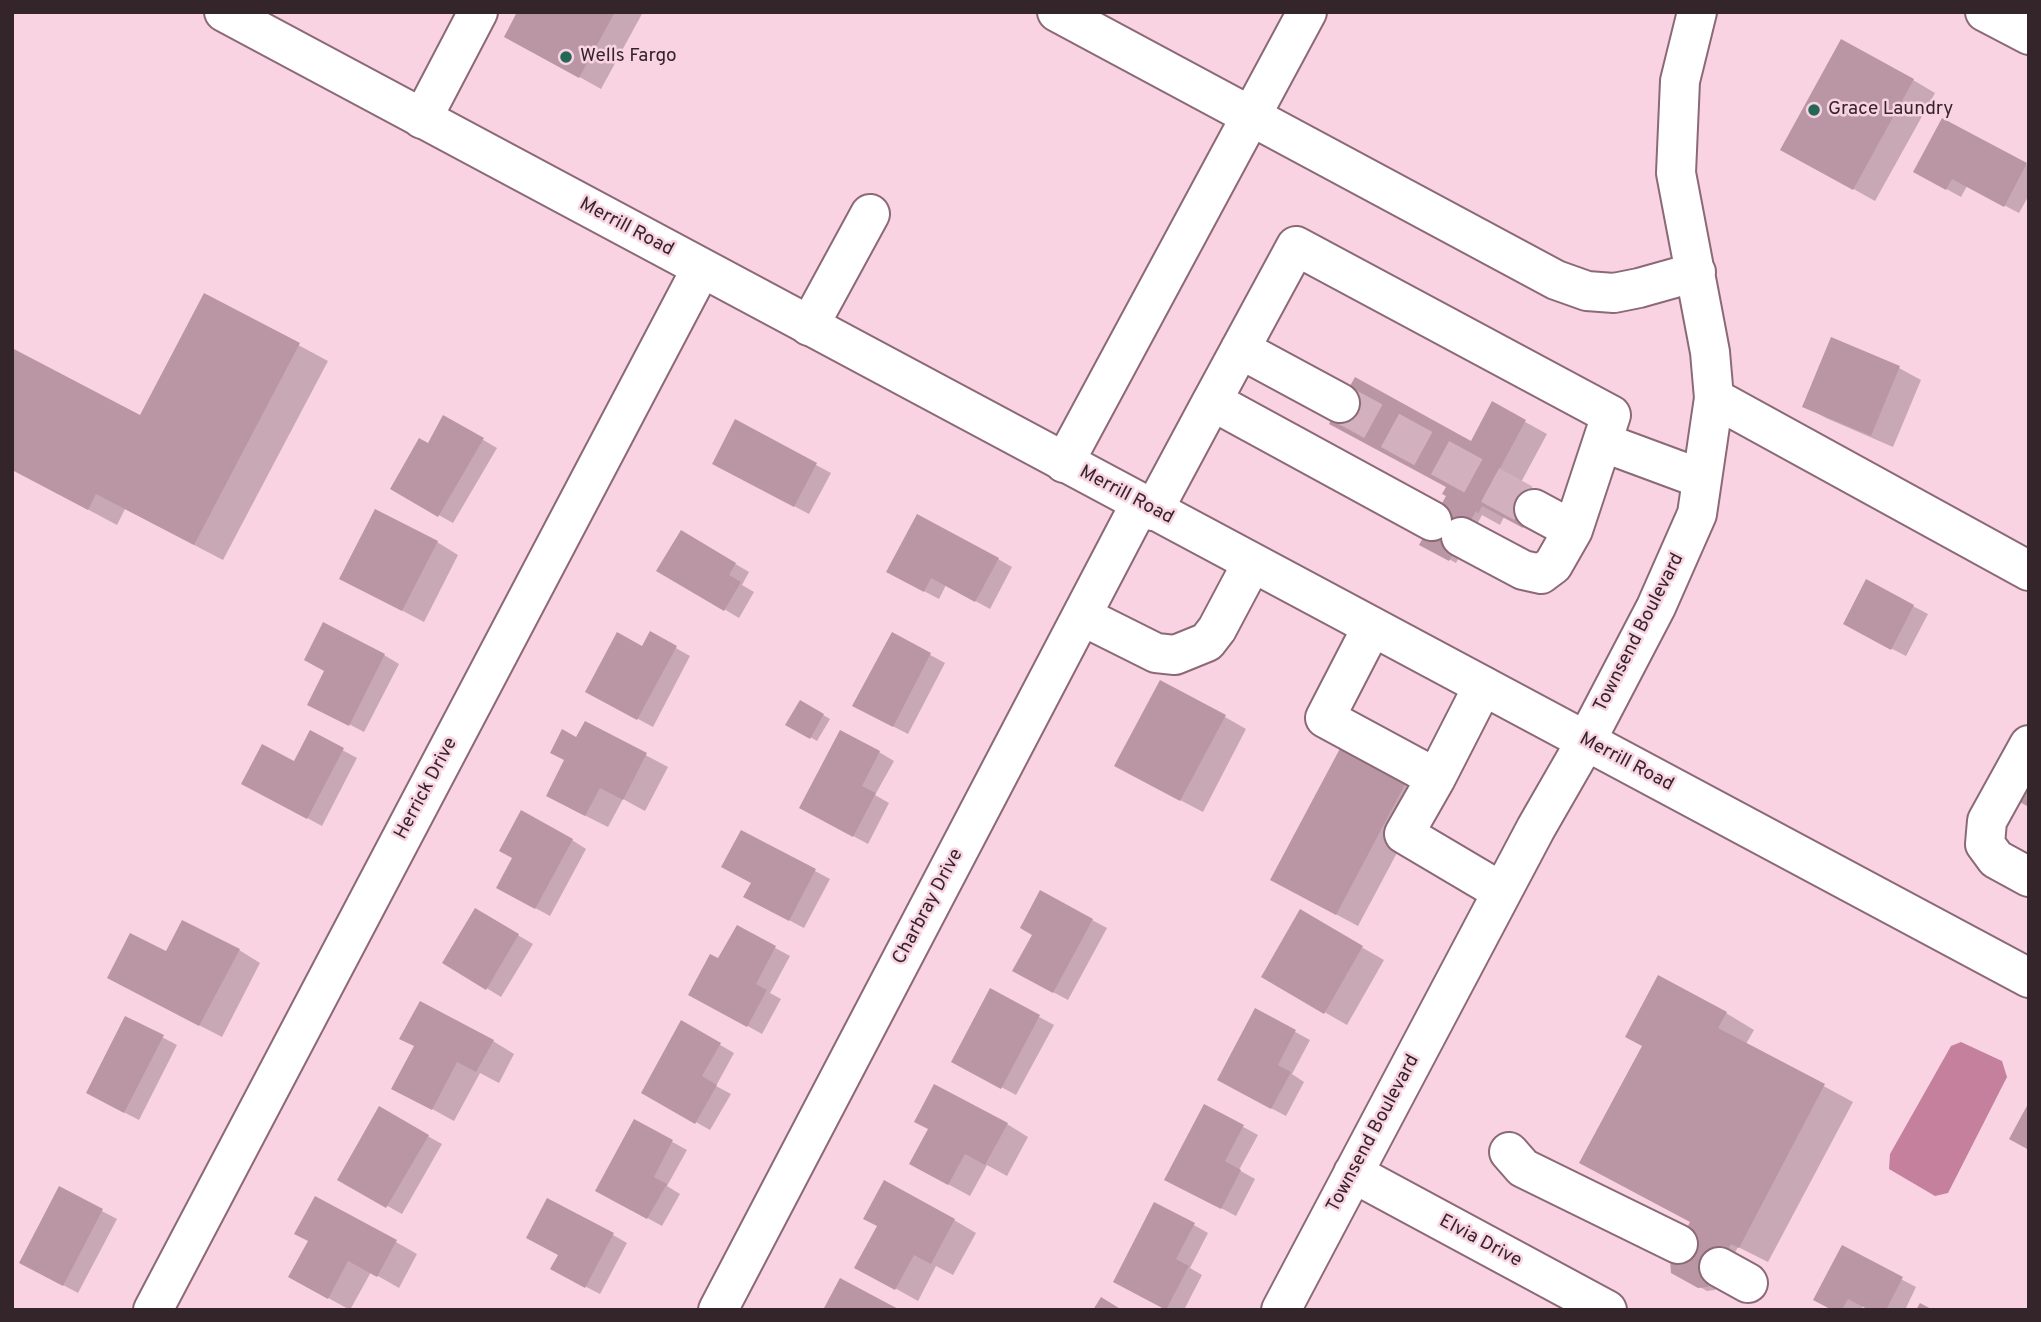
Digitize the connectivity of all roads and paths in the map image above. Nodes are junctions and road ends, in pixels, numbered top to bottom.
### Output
1 (224, 12) edge
2 (478, 12) edge
3 (1057, 12) edge
4 (1307, 12) edge
5 (1697, 12) edge
6 (1985, 12) edge
7 (2029, 35) edge
8 (1251, 117) junction
9 (422, 119) junction
10 (870, 214) dead end
11 (701, 269) junction
12 (1696, 272) junction
13 (809, 326) junction
14 (1240, 349) junction
15 (1714, 398) junction
16 (1212, 401) junction
17 (1340, 403) tunnel mouth
18 (1602, 442) junction
19 (1064, 463) junction
20 (1703, 479) junction
21 (1147, 507) junction
22 (1534, 509) tunnel mouth
23 (1573, 530) junction
24 (1252, 563) junction
25 (2029, 571) edge
26 (1082, 616) junction
27 (1372, 627) junction
28 (1483, 686) junction
29 (1586, 741) junction
30 (2029, 745) edge
31 (1436, 778) junction
32 (2029, 877) edge
33 (1502, 892) junction
34 (2029, 978) edge
35 (1509, 1152) dead end
36 (1353, 1173) junction
37 (1678, 1244) dead end
38 (153, 1310) edge
39 (718, 1310) edge
40 (1281, 1310) edge
41 (1607, 1310) edge

1 - 9 street, Merrill Road
2 - 9 street
3 - 8 street
4 - 8 street
5 - 12 street, Townsend Boulevard
6 - 7 street
8 - 12 street
8 - 19 street
9 - 11 street, Merrill Road
10 - 13 street
11 - 13 street, Merrill Road
11 - 38 street, Herrick Drive
12 - 15 street, Townsend Boulevard
13 - 19 street, Merrill Road
14 - 16 street, Charbray Drive
14 - 17 street
14 - 18 street, Charbray Drive
15 - 20 street, Townsend Boulevard
15 - 25 street
16 - 21 street, Charbray Drive
16 - 23 street
18 - 20 street
18 - 23 street
19 - 21 street, Merrill Road
20 - 29 street, Townsend Boulevard
21 - 24 street, Merrill Road
21 - 26 street, Charbray Drive
22 - 23 street
24 - 26 street
24 - 27 street, Merrill Road
26 - 39 street, Charbray Drive
27 - 28 street, Merrill Road
27 - 31 street
28 - 29 street, Merrill Road
28 - 31 street
29 - 33 street, Townsend Boulevard
29 - 34 street, Merrill Road
30 - 32 street
31 - 33 street
33 - 36 street, Townsend Boulevard
35 - 37 street
36 - 40 street, Townsend Boulevard
36 - 41 street, Elvia Drive

